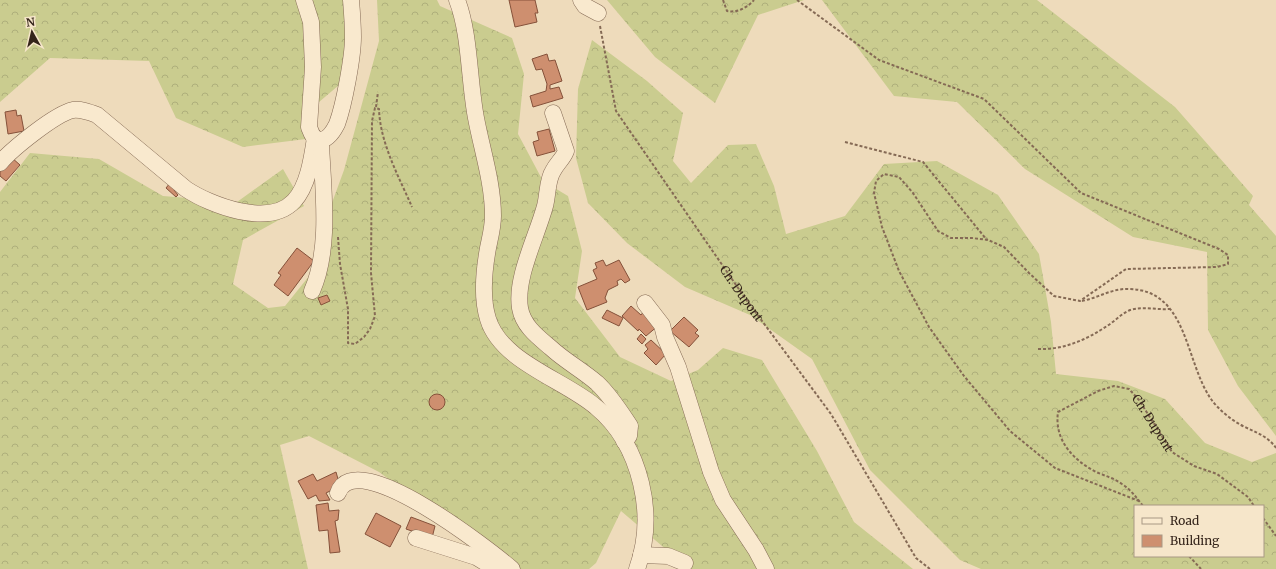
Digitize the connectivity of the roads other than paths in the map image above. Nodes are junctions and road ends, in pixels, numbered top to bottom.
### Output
1 (304, 0) edge
2 (351, 0) edge
3 (457, 0) edge
4 (581, 0) edge
5 (597, 6) edge
6 (553, 113) dead end
7 (318, 139) junction
8 (0, 163) edge
9 (312, 291) dead end
10 (645, 303) dead end
11 (624, 442) junction
12 (338, 494) dead end
13 (416, 538) dead end
14 (639, 562) edge
15 (685, 564) dead end
16 (496, 569) edge
17 (512, 569) edge
18 (766, 569) edge

1 - 7 street
2 - 7 street
3 - 11 street
4 - 5 street
6 - 11 street
7 - 8 street
7 - 9 street
10 - 18 street
11 - 14 street
12 - 17 street
13 - 16 street
14 - 15 street

